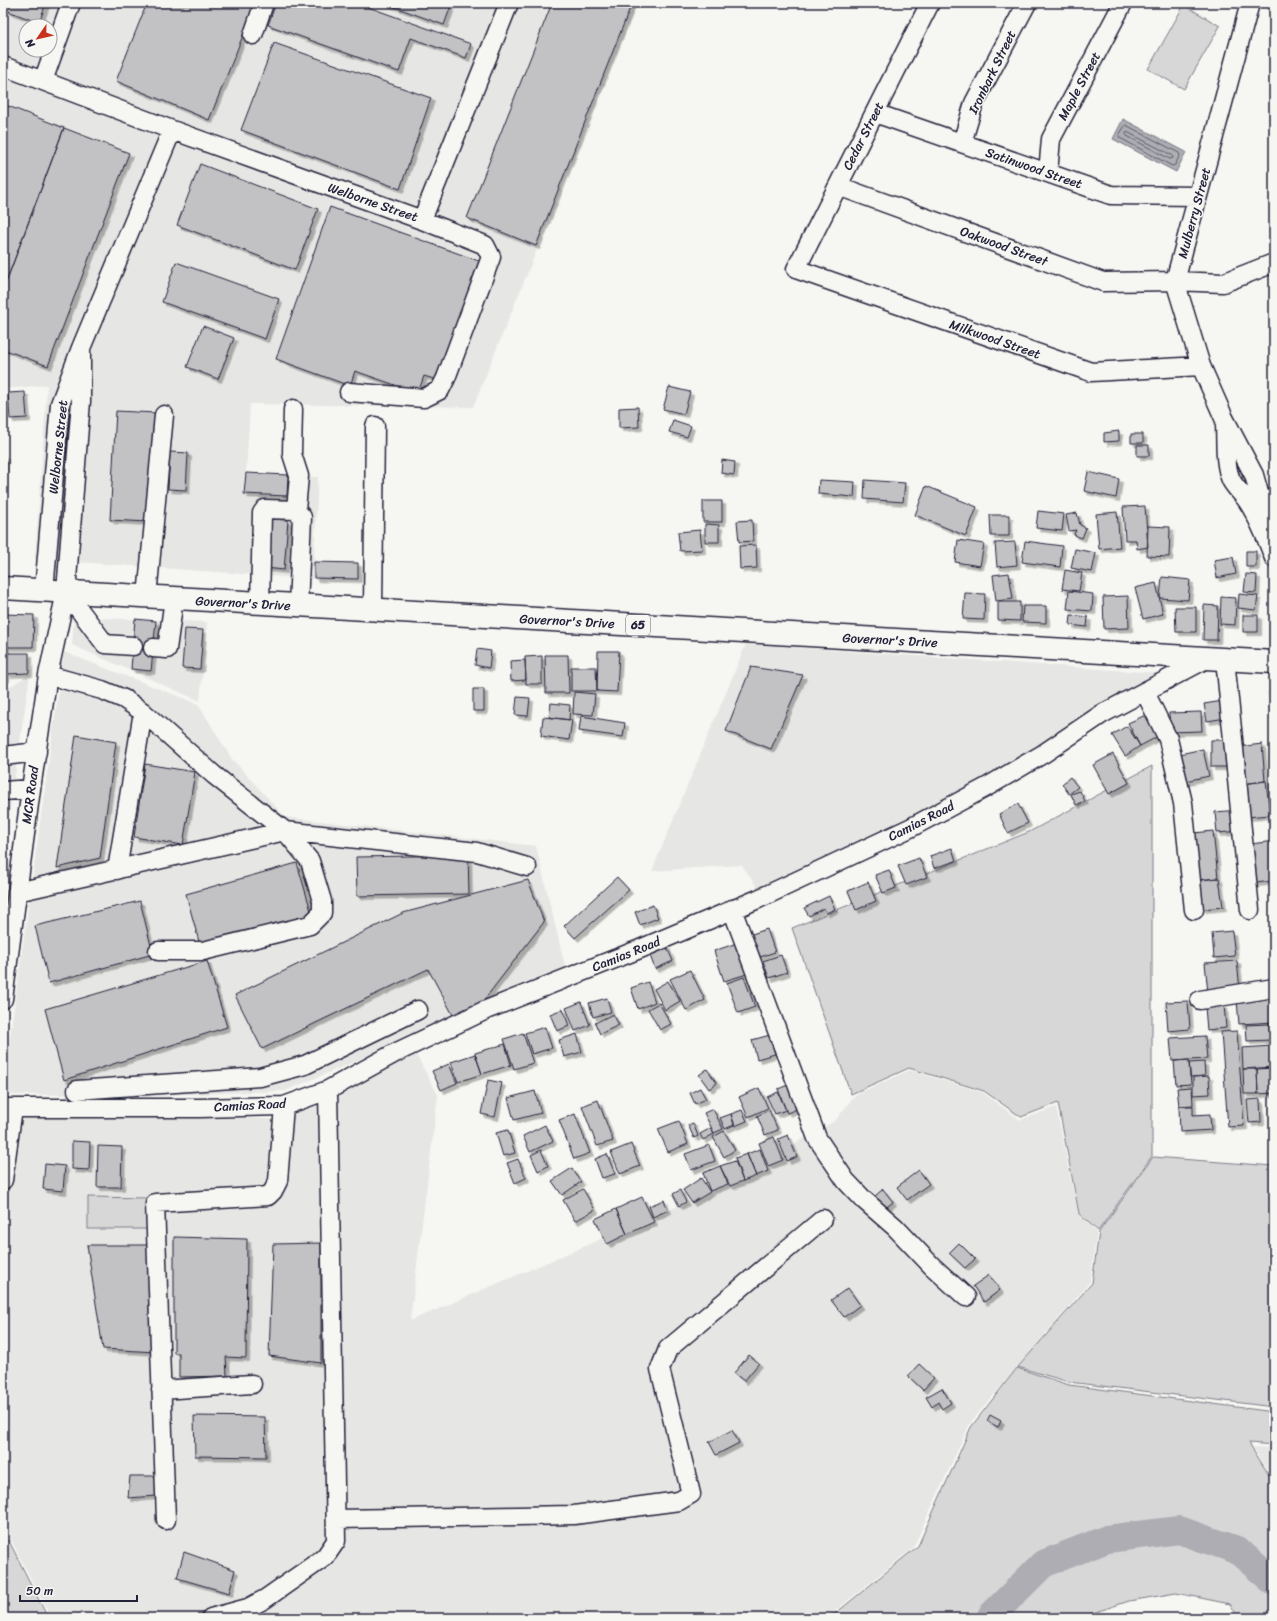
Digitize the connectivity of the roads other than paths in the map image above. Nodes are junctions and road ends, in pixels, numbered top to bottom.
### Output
1 (71, 3) edge
2 (264, 3) edge
3 (509, 3) edge
4 (930, 3) edge
5 (1027, 3) edge
6 (1123, 3) edge
7 (1250, 3) edge
8 (252, 35) dead end
9 (3, 66) edge
10 (43, 81) junction
11 (875, 113) junction
12 (172, 130) junction
13 (962, 143) junction
14 (1048, 173) junction
15 (838, 186) junction
16 (1198, 196) junction
17 (422, 220) junction
18 (1273, 261) edge
19 (796, 269) joint
20 (1175, 281) junction
21 (81, 348) junction
22 (1201, 366) junction
23 (349, 392) dead end
24 (293, 409) dead end
25 (164, 416) dead end
26 (1224, 418) junction
27 (375, 426) dead end
28 (296, 510) junction
29 (1274, 532) edge
30 (1274, 558) edge
31 (3, 588) edge
32 (44, 591) junction
33 (66, 592) junction
34 (147, 597) junction
35 (174, 599) junction
36 (260, 604) junction
37 (298, 606) junction
38 (373, 610) junction
39 (133, 646) dead end
40 (154, 648) dead end
41 (1217, 658) junction
42 (1274, 662) edge
43 (48, 675) junction
44 (1145, 692) junction
45 (143, 712) junction
46 (37, 752) junction
47 (3, 756) edge
48 (31, 789) junction
49 (3, 791) edge
50 (285, 831) junction
51 (527, 867) dead end
52 (117, 870) junction
53 (17, 892) junction
54 (732, 910) junction
55 (1194, 910) dead end
56 (1250, 910) dead end
57 (158, 951) dead end
58 (1274, 988) edge
59 (3, 999) edge
60 (1200, 1000) dead end
61 (418, 1010) dead end
62 (203, 1082) junction
63 (78, 1090) dead end
64 (328, 1090) junction
65 (284, 1106) junction
66 (8, 1108) edge
67 (200, 1108) junction
68 (3, 1180) edge
69 (823, 1219) dead end
70 (966, 1297) dead end
71 (252, 1384) dead end
72 (161, 1390) junction
73 (337, 1519) junction
74 (166, 1520) dead end
75 (211, 1618) edge

1 - 10 street
2 - 8 street
3 - 17 street, Welborne Street
4 - 11 street, Cedar Street
5 - 13 street, Ironbark Street
6 - 14 street, Maple Street
7 - 16 street, Mulberry Street
9 - 10 street, Welborne Street
10 - 12 street, Welborne Street
11 - 13 street, Satinwood Street
11 - 15 street, Cedar Street
12 - 17 street, Welborne Street
12 - 21 street, Welborne Street
13 - 14 street, Satinwood Street
14 - 16 street, Satinwood Street
15 - 19 street, Cedar Street
15 - 20 street, Oakwood Street
16 - 20 street, Mulberry Street
17 - 23 street
18 - 20 street, Oakwood Street
19 - 22 street, Milkwood Street
20 - 22 street
21 - 32 street, Welborne Street
21 - 33 street, Welborne Street
22 - 26 street
24 - 28 street
25 - 34 street
26 - 29 street
26 - 30 street
27 - 38 street
28 - 36 street
28 - 37 street
31 - 32 highway, Governor's Drive / 65
32 - 33 highway, Governor's Drive / 65
33 - 34 highway, Governor's Drive / 65
33 - 39 street
33 - 43 street, MCR Road
34 - 35 highway, Governor's Drive / 65
35 - 36 highway, Governor's Drive / 65
35 - 40 street
36 - 37 highway, Governor's Drive / 65
37 - 38 highway, Governor's Drive / 65
38 - 41 highway, Governor's Drive / 65
41 - 42 highway, Governor's Drive / 65
41 - 44 street, Camias Road
41 - 56 street
43 - 45 street
43 - 46 street, MCR Road
44 - 54 street, Camias Road
44 - 55 street
45 - 50 street
45 - 52 street
46 - 47 street
46 - 48 street, MCR Road
48 - 49 street
48 - 53 street, MCR Road
50 - 51 street
50 - 52 street
50 - 57 street
52 - 53 street
53 - 59 street, MCR Road
54 - 64 street, Camias Road
54 - 70 street
58 - 60 street
61 - 62 street
62 - 63 street
62 - 67 street
64 - 65 street, Camias Road
64 - 73 street
65 - 67 street, Camias Road
65 - 72 street
66 - 67 street, Camias Road
66 - 68 street
69 - 73 street
71 - 72 street
72 - 74 street
73 - 75 street

